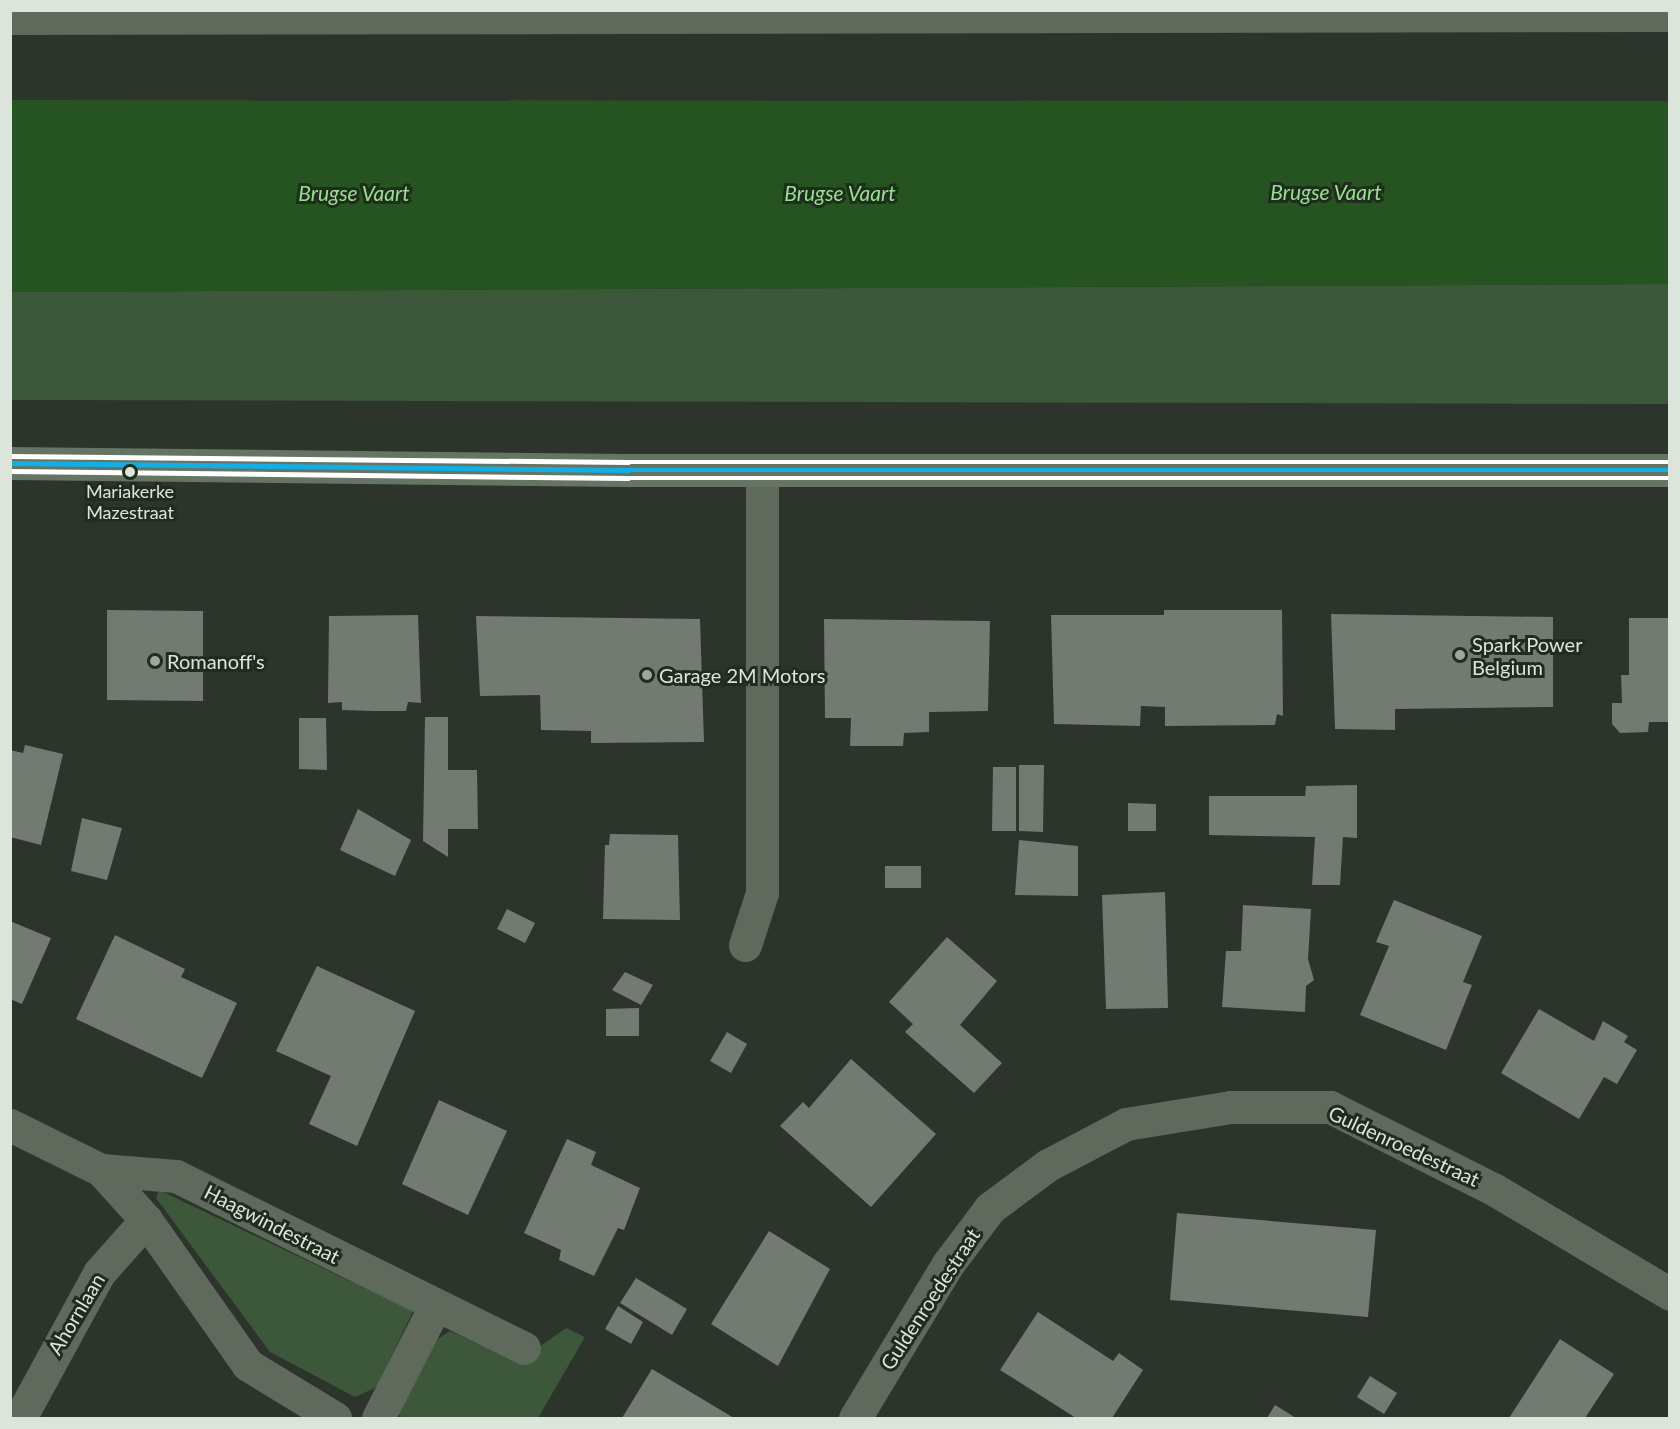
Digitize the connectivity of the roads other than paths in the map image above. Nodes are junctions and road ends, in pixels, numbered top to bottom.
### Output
1 (1670, 15) edge
2 (10, 18) edge
3 (10, 463) edge
4 (762, 470) junction
5 (1670, 470) edge
6 (745, 945) dead end
7 (10, 1125) edge
8 (101, 1170) junction
9 (146, 1220) junction
10 (1670, 1294) edge
11 (435, 1306) junction
12 (524, 1348) dead end
13 (20, 1419) edge
14 (335, 1419) edge
15 (378, 1419) edge
16 (855, 1419) edge

1 - 2 street
3 - 4 main road
4 - 5 main road
4 - 6 street
7 - 8 street, Haagwindestraat
8 - 9 street, Haagwindestraat
8 - 11 street, Haagwindestraat
9 - 13 street, Ahornlaan
9 - 14 street, Haagwindestraat
10 - 16 street, Guldenroedestraat
11 - 12 street, Haagwindestraat
11 - 15 street

